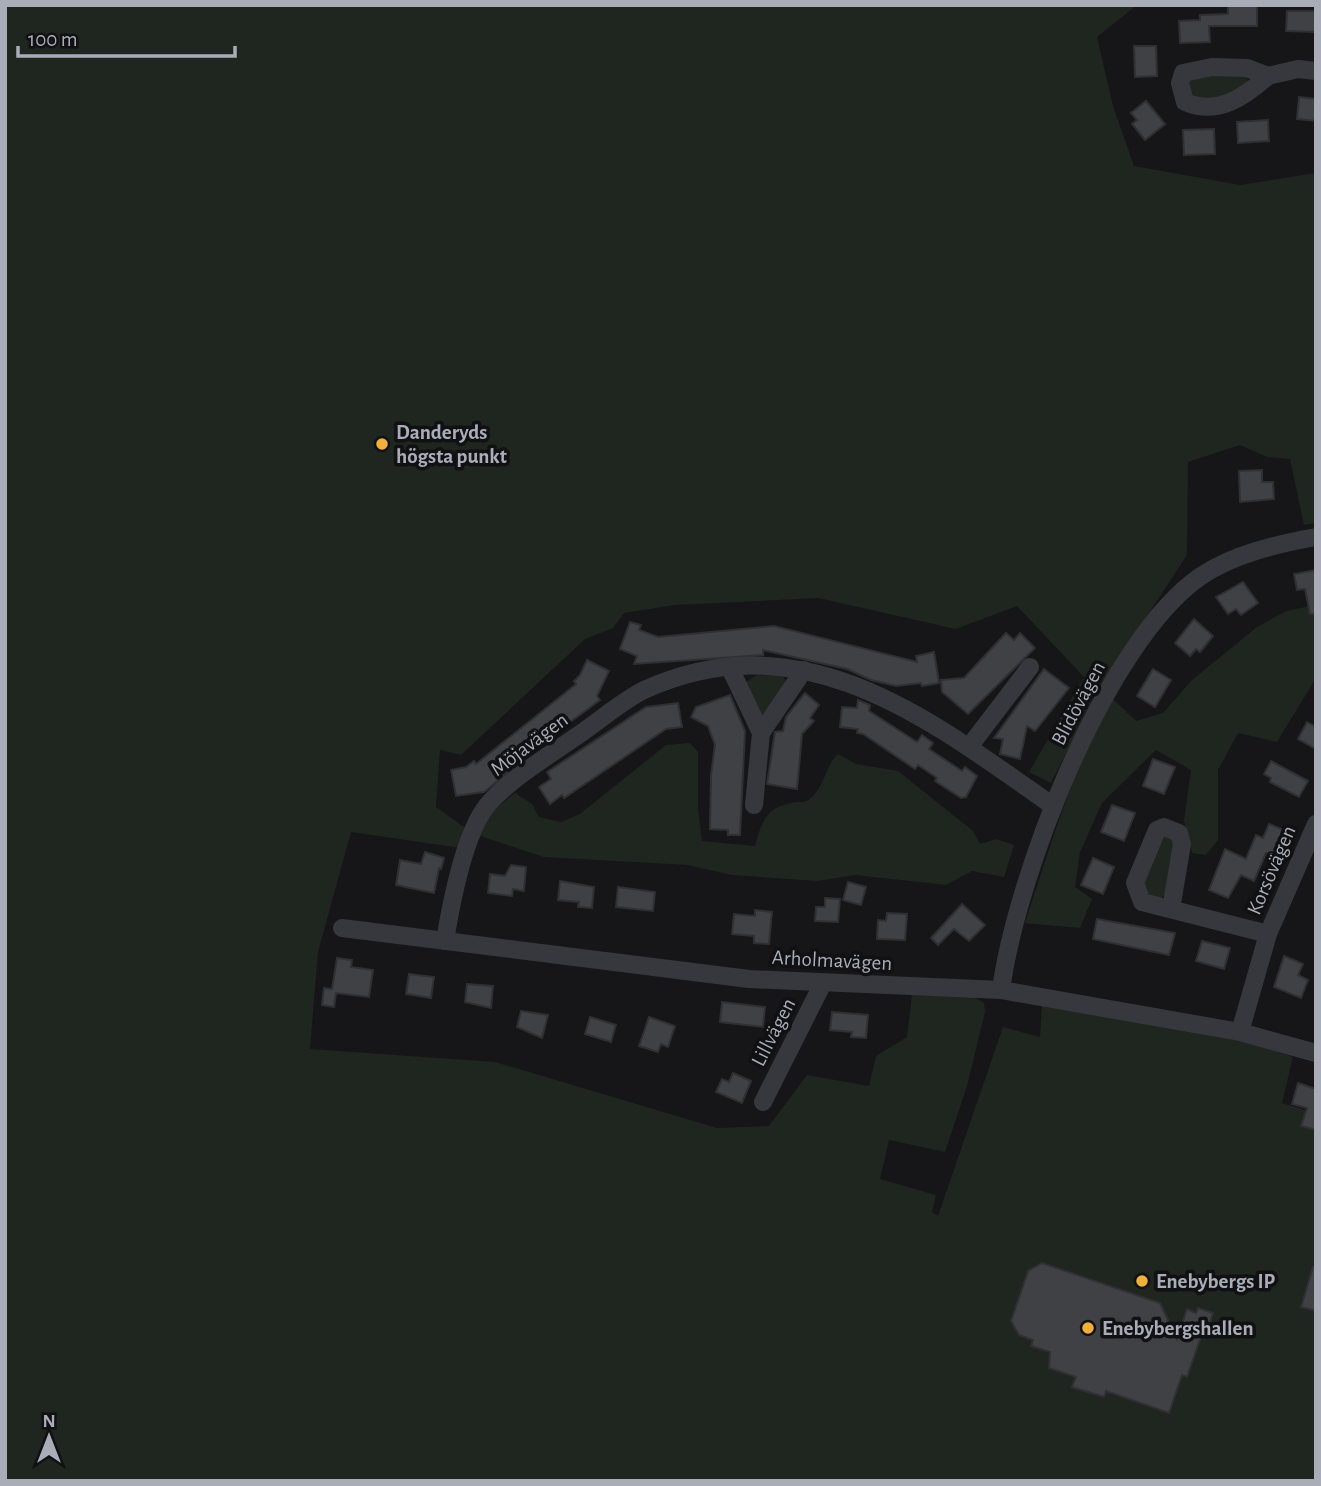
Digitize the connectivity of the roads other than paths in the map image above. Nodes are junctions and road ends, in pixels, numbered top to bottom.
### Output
1 (1316, 71) edge
2 (1269, 76) dead end
3 (1316, 537) edge
4 (1030, 667) dead end
5 (730, 668) junction
6 (804, 670) junction
7 (761, 733) junction
8 (969, 747) junction
9 (754, 804) dead end
10 (1053, 806) junction
11 (1316, 824) edge
12 (1171, 909) dead end
13 (342, 928) dead end
14 (1268, 934) junction
15 (445, 942) junction
16 (823, 983) junction
17 (1001, 990) junction
18 (1240, 1032) junction
19 (1316, 1053) edge
20 (763, 1102) dead end

1 - 2 street
3 - 10 street, Blidövägen
4 - 8 street
5 - 6 street, Möjavägen
5 - 7 street
5 - 15 street, Möjavägen
6 - 7 street
6 - 8 street, Möjavägen
7 - 9 street
8 - 10 street, Möjavägen
10 - 17 street, Blidövägen
11 - 14 street, Korsövägen
12 - 14 street, Korsövägen
13 - 15 street, Arholmavägen
14 - 18 street, Korsövägen
15 - 16 street, Arholmavägen
16 - 17 street, Arholmavägen
16 - 20 street, Lillvägen
17 - 18 street, Arholmavägen
18 - 19 street, Arholmavägen

